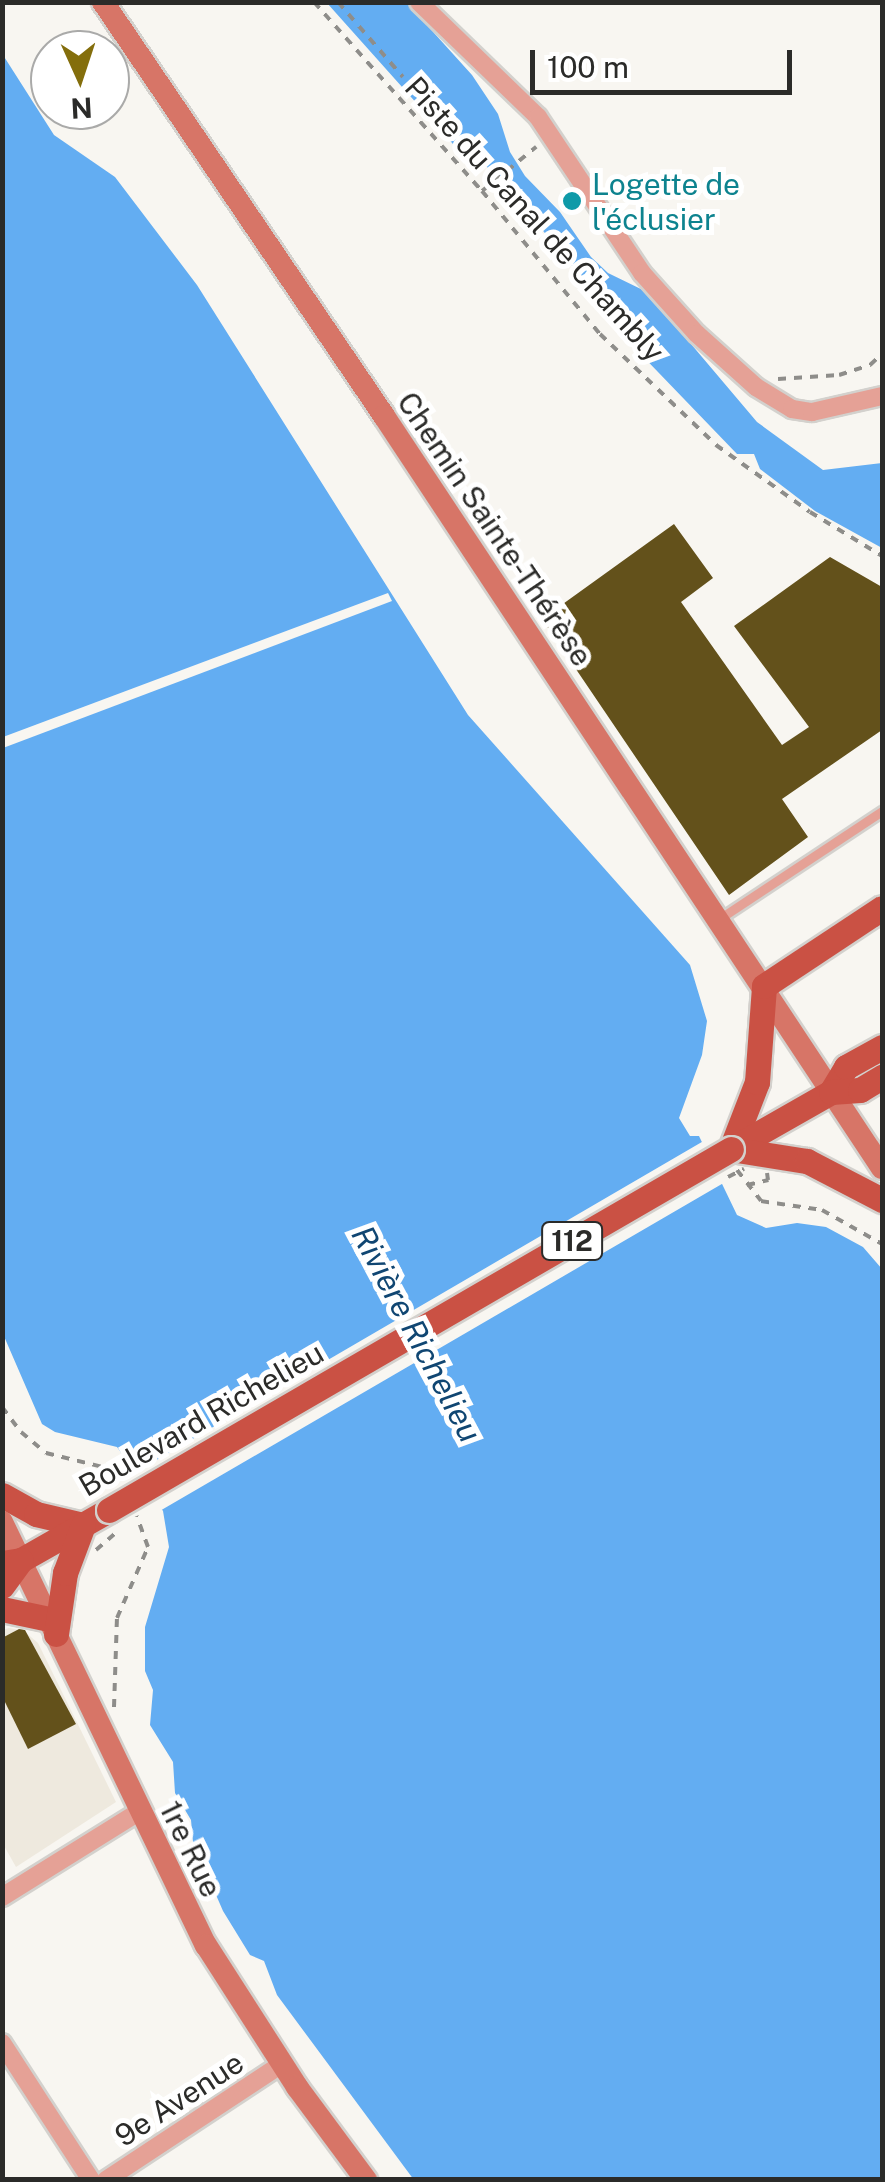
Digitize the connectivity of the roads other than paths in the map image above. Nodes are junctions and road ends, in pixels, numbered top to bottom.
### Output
1 (103, 2) edge
2 (419, 2) edge
3 (882, 396) edge
4 (882, 811) edge
5 (882, 908) edge
6 (719, 919) junction
7 (764, 986) junction
8 (882, 1046) edge
9 (882, 1077) edge
10 (831, 1092) junction
11 (730, 1154) junction
12 (882, 1168) edge
13 (882, 1200) edge
14 (2, 1495) edge
15 (2, 1522) edge
16 (82, 1525) junction
17 (12, 1562) edge
18 (2, 1586) edge
19 (2, 1609) edge
20 (52, 1626) junction
21 (140, 1812) junction
22 (2, 1897) edge
23 (2, 2043) edge
24 (282, 2064) junction
25 (91, 2180) edge
26 (106, 2180) edge
27 (366, 2180) edge

1 - 6 main road, Chemin Sainte-Thérèse
2 - 3 street
4 - 6 lane
5 - 7 main road
6 - 7 main road, Chemin Sainte-Thérèse
7 - 10 main road, Chemin Sainte-Thérèse
7 - 11 main road
8 - 10 main road, 112
9 - 10 main road, 112
10 - 11 main road, 112
10 - 12 main road, Chemin Sainte-Thérèse
11 - 13 main road
11 - 16 main road, Boulevard Richelieu / 112, bridge
14 - 16 main road
15 - 17 main road, 1re Rue
16 - 17 main road, Boulevard Richelieu / 112
16 - 20 main road
17 - 18 main road, Boulevard Richelieu / 112
17 - 20 main road, 1re Rue
19 - 20 main road
20 - 21 main road, 1re Rue
21 - 22 street
21 - 24 main road, 1re Rue
23 - 25 street
24 - 26 street, 9e Avenue
24 - 27 main road, 1re Rue

